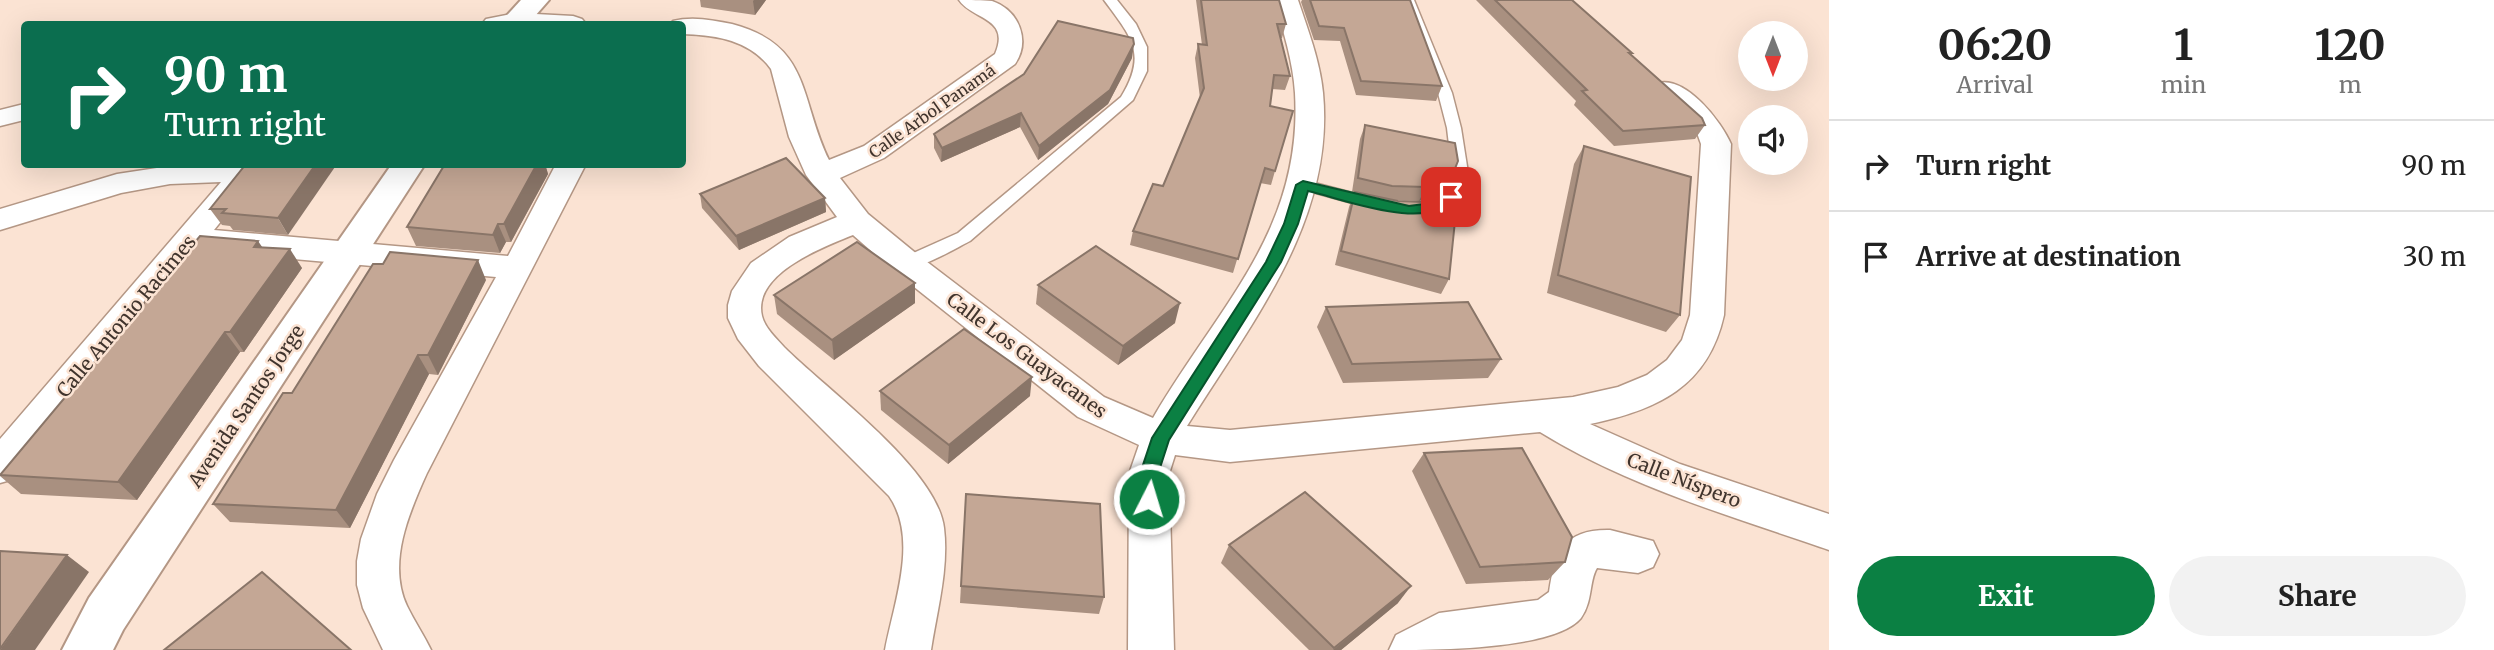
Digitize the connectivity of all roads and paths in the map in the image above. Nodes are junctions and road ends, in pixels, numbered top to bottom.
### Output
1 (536, 0) edge
2 (971, 0) edge
3 (1110, 0) edge
4 (1286, 0) edge
5 (1408, 0) edge
6 (510, 21) edge
7 (686, 26) edge
8 (1651, 74) edge
9 (21, 113) edge
10 (0, 118) edge
11 (249, 168) edge
12 (406, 168) edge
13 (569, 168) edge
14 (821, 175) junction
15 (1303, 185) junction
16 (1386, 206) edge
17 (1417, 210) edge
18 (0, 220) edge
19 (857, 221) junction
20 (190, 240) junction
21 (350, 252) junction
22 (906, 262) junction
23 (518, 268) junction
24 (1545, 416) junction
25 (1161, 438) junction
26 (0, 467) edge
27 (1829, 532) edge
28 (1638, 554) dead end
29 (87, 650) edge
30 (408, 650) edge
31 (908, 650) edge
32 (1151, 650) edge
33 (1412, 650) edge

1 - 6 main road
2 - 14 street, Calle Arbol Panamá
3 - 22 lane
4 - 15 street
5 - 17 lane
7 - 14 street, Calle Los Guayacanes
8 - 24 street
9 - 10 street
11 - 18 street
11 - 20 street, Calle Antonio Racimes
12 - 21 main road, Avenida Santos Jorge
13 - 23 street
14 - 19 street, Calle Los Guayacanes
15 - 16 lane
15 - 25 street
19 - 22 street, Calle Los Guayacanes
19 - 31 street
20 - 21 street
20 - 26 street, Calle Antonio Racimes
21 - 23 street
21 - 29 main road, Avenida Santos Jorge
22 - 25 street, Calle Los Guayacanes
23 - 30 street
24 - 25 street, Calle Los Guayacanes
24 - 27 street, Calle Níspero
25 - 32 street
28 - 33 street

